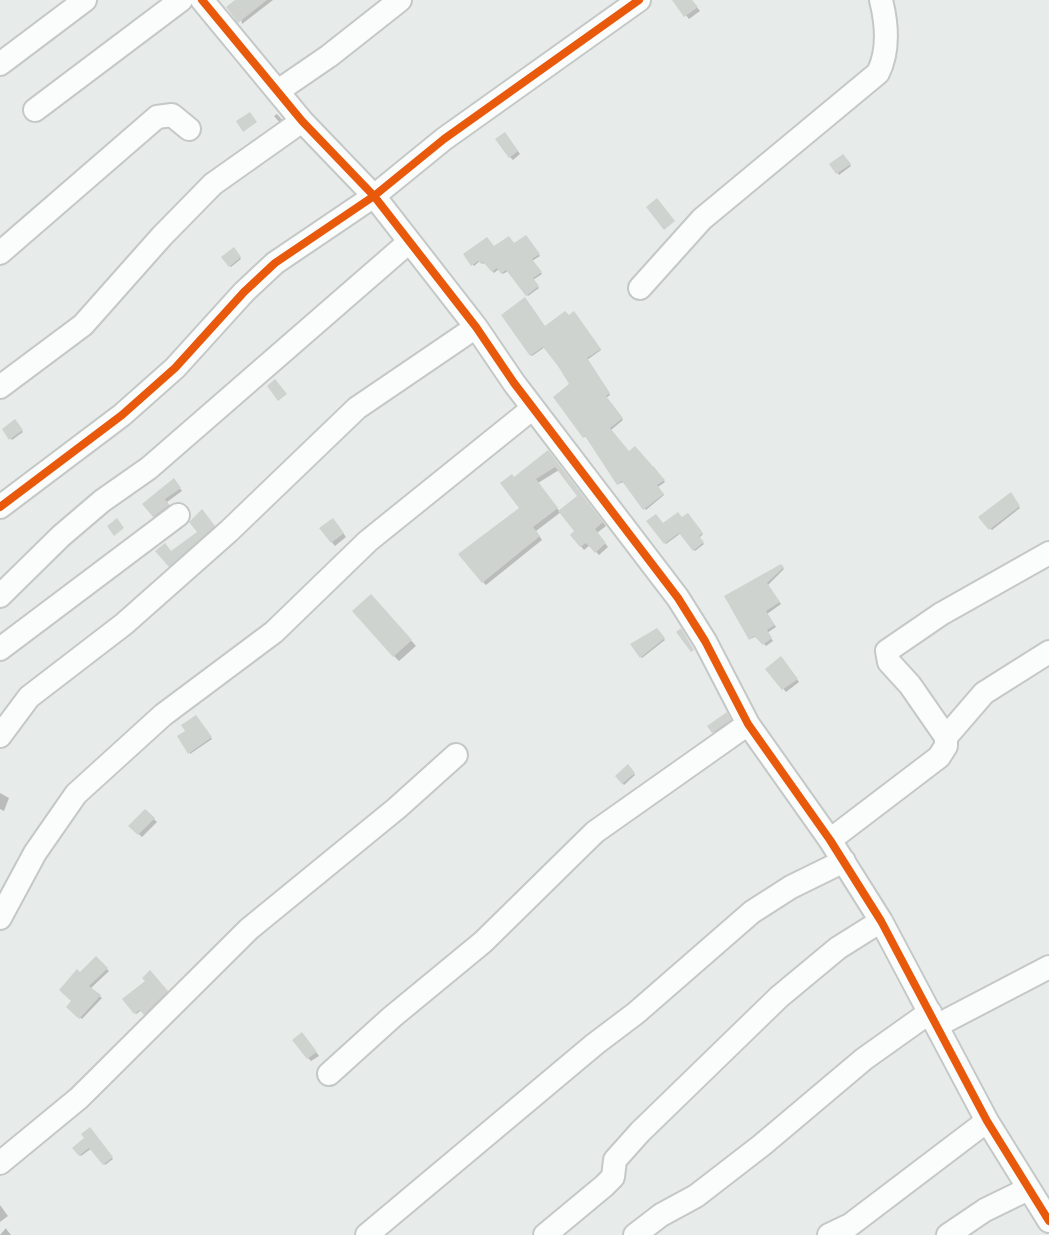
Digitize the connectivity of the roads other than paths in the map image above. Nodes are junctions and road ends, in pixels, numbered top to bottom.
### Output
1 (85, 0) edge
2 (181, 0) edge
3 (202, 0) edge
4 (400, 0) edge
5 (639, 0) edge
6 (881, 0) edge
7 (0, 64) edge
8 (278, 92) junction
9 (35, 110) dead end
10 (302, 121) junction
11 (189, 129) dead end
12 (374, 196) junction
13 (409, 242) junction
14 (0, 253) edge
15 (640, 288) dead end
16 (476, 327) junction
17 (0, 387) edge
18 (533, 408) junction
19 (0, 507) edge
20 (178, 515) dead end
21 (1049, 553) edge
22 (0, 596) edge
23 (0, 649) edge
24 (1049, 652) edge
25 (748, 724) junction
26 (0, 736) edge
27 (946, 737) junction
28 (456, 755) dead end
29 (830, 840) junction
30 (844, 861) junction
31 (0, 918) edge
32 (881, 921) junction
33 (1049, 967) edge
34 (934, 1018) junction
35 (329, 1074) dead end
36 (987, 1121) junction
37 (0, 1163) edge
38 (1028, 1189) junction
39 (1049, 1221) edge
40 (367, 1235) edge
41 (545, 1235) edge
42 (636, 1235) edge
43 (829, 1235) edge
44 (948, 1235) edge

1 - 7 street
2 - 9 street
3 - 8 street
4 - 8 street
5 - 12 street
6 - 15 street
8 - 10 street
10 - 12 street
10 - 17 street
11 - 14 street
12 - 13 street
12 - 19 street
13 - 16 street
13 - 22 street
16 - 18 street
16 - 26 street
18 - 25 street
18 - 31 street
20 - 23 street
21 - 27 street
24 - 27 street
25 - 29 street
25 - 35 street
27 - 29 street
28 - 37 street
29 - 30 street
30 - 32 street
30 - 40 street
32 - 34 street
32 - 41 street
33 - 34 street
34 - 36 street
34 - 42 street
36 - 38 street
36 - 43 street
38 - 39 street
38 - 44 street

